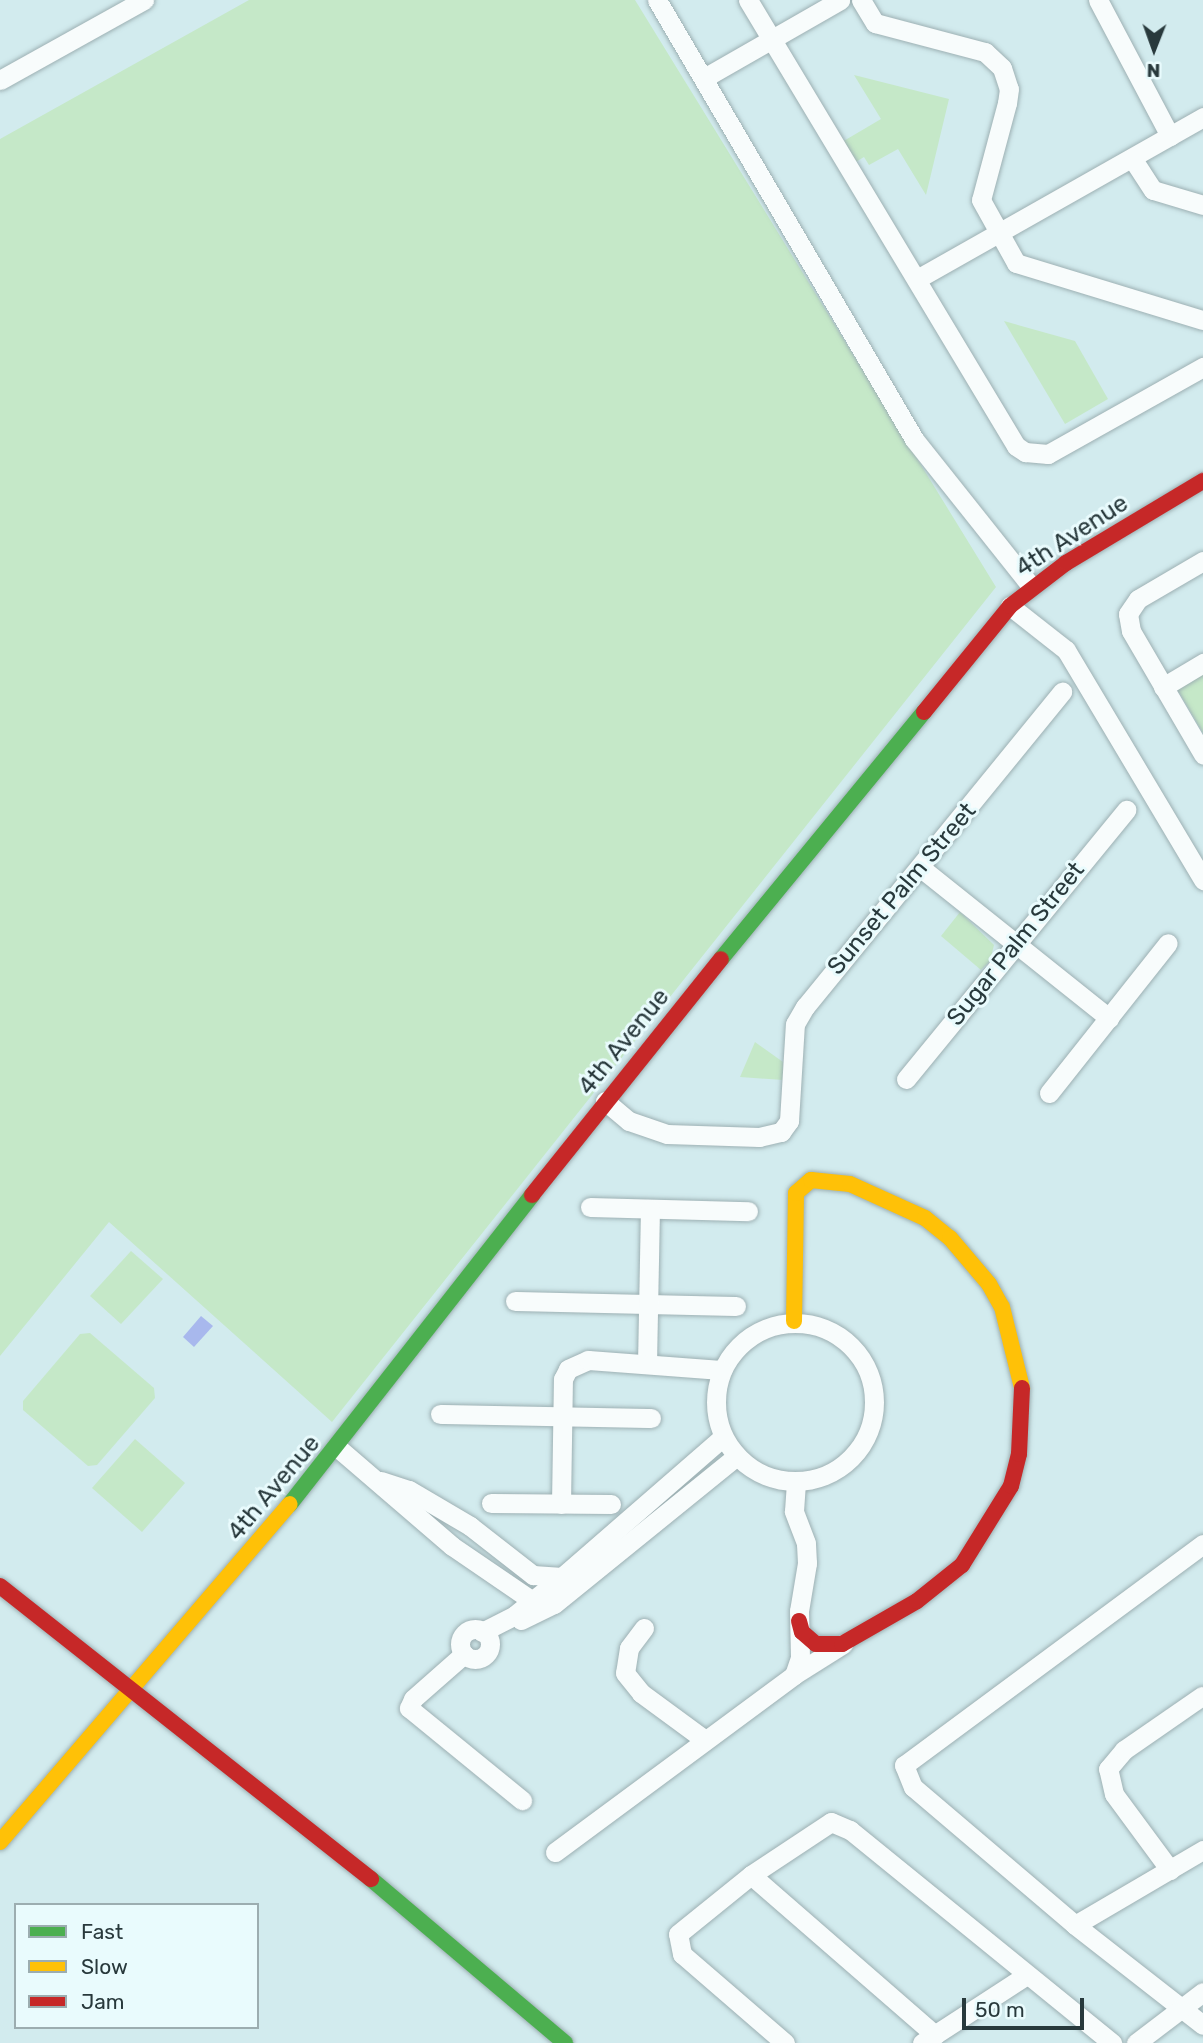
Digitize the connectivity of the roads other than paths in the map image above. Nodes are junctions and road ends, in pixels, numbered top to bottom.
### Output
1 (144, 0) edge
2 (657, 0) edge
3 (748, 0) edge
4 (840, 0) edge
5 (861, 0) edge
6 (1098, 0) edge
7 (772, 39) junction
8 (704, 78) junction
9 (0, 80) edge
10 (1203, 117) edge
11 (1170, 136) junction
12 (1132, 158) junction
13 (1203, 205) edge
14 (997, 232) junction
15 (917, 279) junction
16 (1203, 320) edge
17 (1203, 367) edge
18 (1203, 481) edge
19 (1203, 561) edge
20 (1031, 586) junction
21 (1010, 606) junction
22 (1203, 663) edge
23 (1163, 687) junction
24 (1062, 692) dead end
25 (1203, 754) edge
26 (1126, 810) dead end
27 (921, 868) junction
28 (1203, 880) edge
29 (1016, 942) junction
30 (1168, 943) dead end
31 (1109, 1018) junction
32 (906, 1079) dead end
33 (1049, 1093) dead end
34 (602, 1104) junction
35 (590, 1207) dead end
36 (650, 1209) junction
37 (748, 1211) dead end
38 (515, 1301) dead end
39 (649, 1304) junction
40 (736, 1306) dead end
41 (794, 1321) junction
42 (647, 1364) junction
43 (722, 1370) junction
44 (440, 1414) dead end
45 (563, 1416) junction
46 (651, 1418) dead end
47 (723, 1437) junction
48 (338, 1448) junction
49 (737, 1456) junction
50 (374, 1478) junction
51 (796, 1481) junction
52 (491, 1503) dead end
53 (561, 1504) junction
54 (611, 1504) dead end
55 (1203, 1544) edge
56 (562, 1577) junction
57 (0, 1586) edge
58 (530, 1603) junction
59 (554, 1604) junction
60 (799, 1621) junction
61 (644, 1628) dead end
62 (485, 1635) junction
63 (850, 1640) junction
64 (794, 1675) junction
65 (134, 1691) junction
66 (1202, 1696) edge
67 (705, 1740) junction
68 (522, 1800) dead end
69 (0, 1842) edge
70 (1203, 1850) edge
71 (555, 1852) dead end
72 (1170, 1870) junction
73 (751, 1875) junction
74 (1075, 1925) junction
75 (1024, 1976) junction
76 (1203, 1992) edge
77 (1180, 2006) junction
78 (1203, 2025) edge
79 (929, 2039) edge
80 (565, 2043) edge
81 (785, 2043) edge
82 (1112, 2043) edge
83 (1136, 2043) edge

1 - 9 street
2 - 8 street
3 - 7 street
4 - 7 street
5 - 14 street
6 - 11 street
7 - 8 street
7 - 15 street
8 - 20 street
10 - 11 street
11 - 12 street
12 - 13 street
12 - 14 street
14 - 15 street
14 - 16 street
15 - 17 street
18 - 20 street, 4th Avenue
19 - 23 street
20 - 21 street, 4th Avenue
21 - 28 street
21 - 34 street, 4th Avenue
22 - 23 street
23 - 25 street
24 - 27 street, Sunset Palm Street
26 - 29 street, Sugar Palm Street
27 - 29 street
27 - 34 street, Sunset Palm Street
29 - 31 street
29 - 32 street, Sugar Palm Street
30 - 31 street
31 - 33 street
34 - 48 street, 4th Avenue
35 - 36 street
36 - 37 street
36 - 39 street
38 - 39 street
39 - 40 street
39 - 42 street
41 - 43 street
41 - 51 street
41 - 63 street
42 - 43 street
42 - 45 street
43 - 47 street
44 - 45 street
45 - 46 street
45 - 53 street
47 - 49 street
47 - 56 street
48 - 50 street
48 - 65 street, 4th Avenue
49 - 51 street
49 - 59 street
50 - 56 street
50 - 58 street
51 - 60 street
52 - 53 street
53 - 54 street
55 - 74 street
56 - 58 street
57 - 65 street
58 - 59 street
58 - 62 street
59 - 62 street
60 - 63 street
60 - 64 street
61 - 67 street
62 - 68 street
63 - 64 street
64 - 67 street
65 - 69 street, 4th Avenue
65 - 80 street
66 - 72 street
67 - 71 street
70 - 72 street
72 - 74 street
73 - 75 street
73 - 79 street
73 - 81 street
74 - 77 street
75 - 79 street
75 - 82 street
76 - 77 street
77 - 78 street
77 - 83 street

